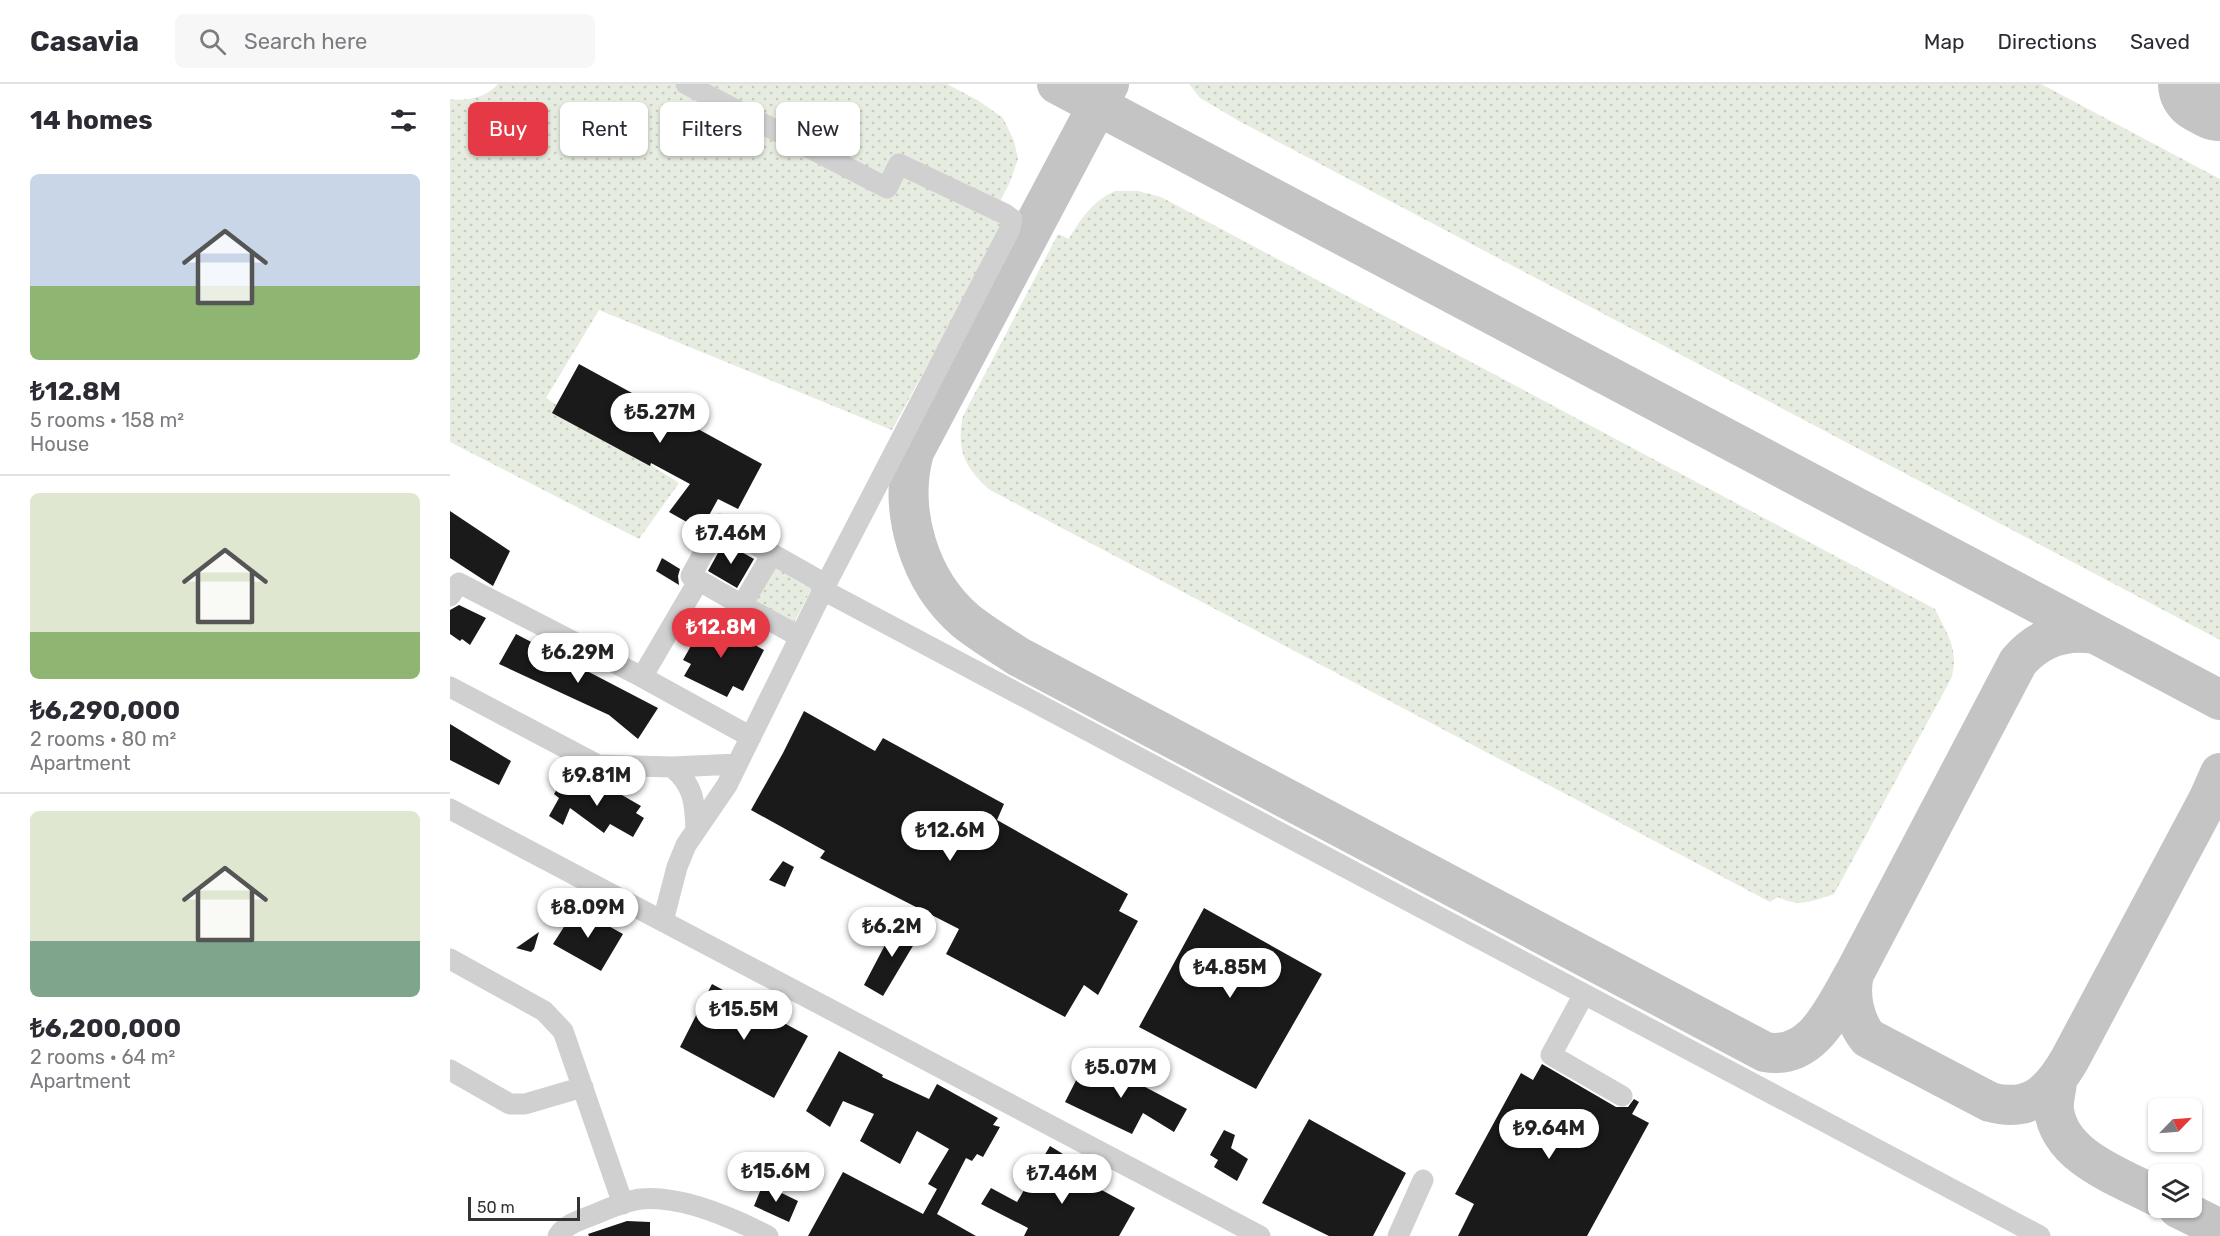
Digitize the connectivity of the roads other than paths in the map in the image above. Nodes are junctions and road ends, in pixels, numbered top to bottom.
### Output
1 (686, 84) edge
2 (772, 554) junction
3 (699, 580) junction
4 (823, 590) junction
5 (450, 596) edge
6 (742, 605) junction
7 (800, 637) junction
8 (642, 677) junction
9 (450, 687) edge
10 (751, 736) junction
11 (737, 764) junction
12 (672, 767) junction
13 (450, 809) edge
14 (696, 830) junction
15 (663, 921) junction
16 (450, 959) edge
17 (1584, 994) junction
18 (450, 1070) edge
19 (583, 1087) junction
20 (1622, 1096) dead end
21 (1423, 1180) dead end
22 (623, 1204) junction
23 (556, 1233) edge
24 (768, 1236) edge
25 (1260, 1236) edge
26 (1398, 1236) edge
27 (2040, 1236) edge

1 - 4 lane
2 - 3 lane
2 - 4 lane
2 - 6 lane
3 - 6 lane
3 - 8 lane
4 - 7 lane
4 - 17 lane
5 - 8 lane
6 - 7 lane
7 - 10 lane
8 - 10 lane
9 - 12 lane
10 - 11 lane
11 - 12 lane
11 - 14 lane
12 - 14 lane
13 - 15 lane
14 - 15 lane
15 - 25 lane
16 - 19 lane
17 - 20 lane
17 - 27 lane
18 - 19 lane
19 - 22 lane
21 - 26 lane
22 - 23 lane
22 - 24 lane

